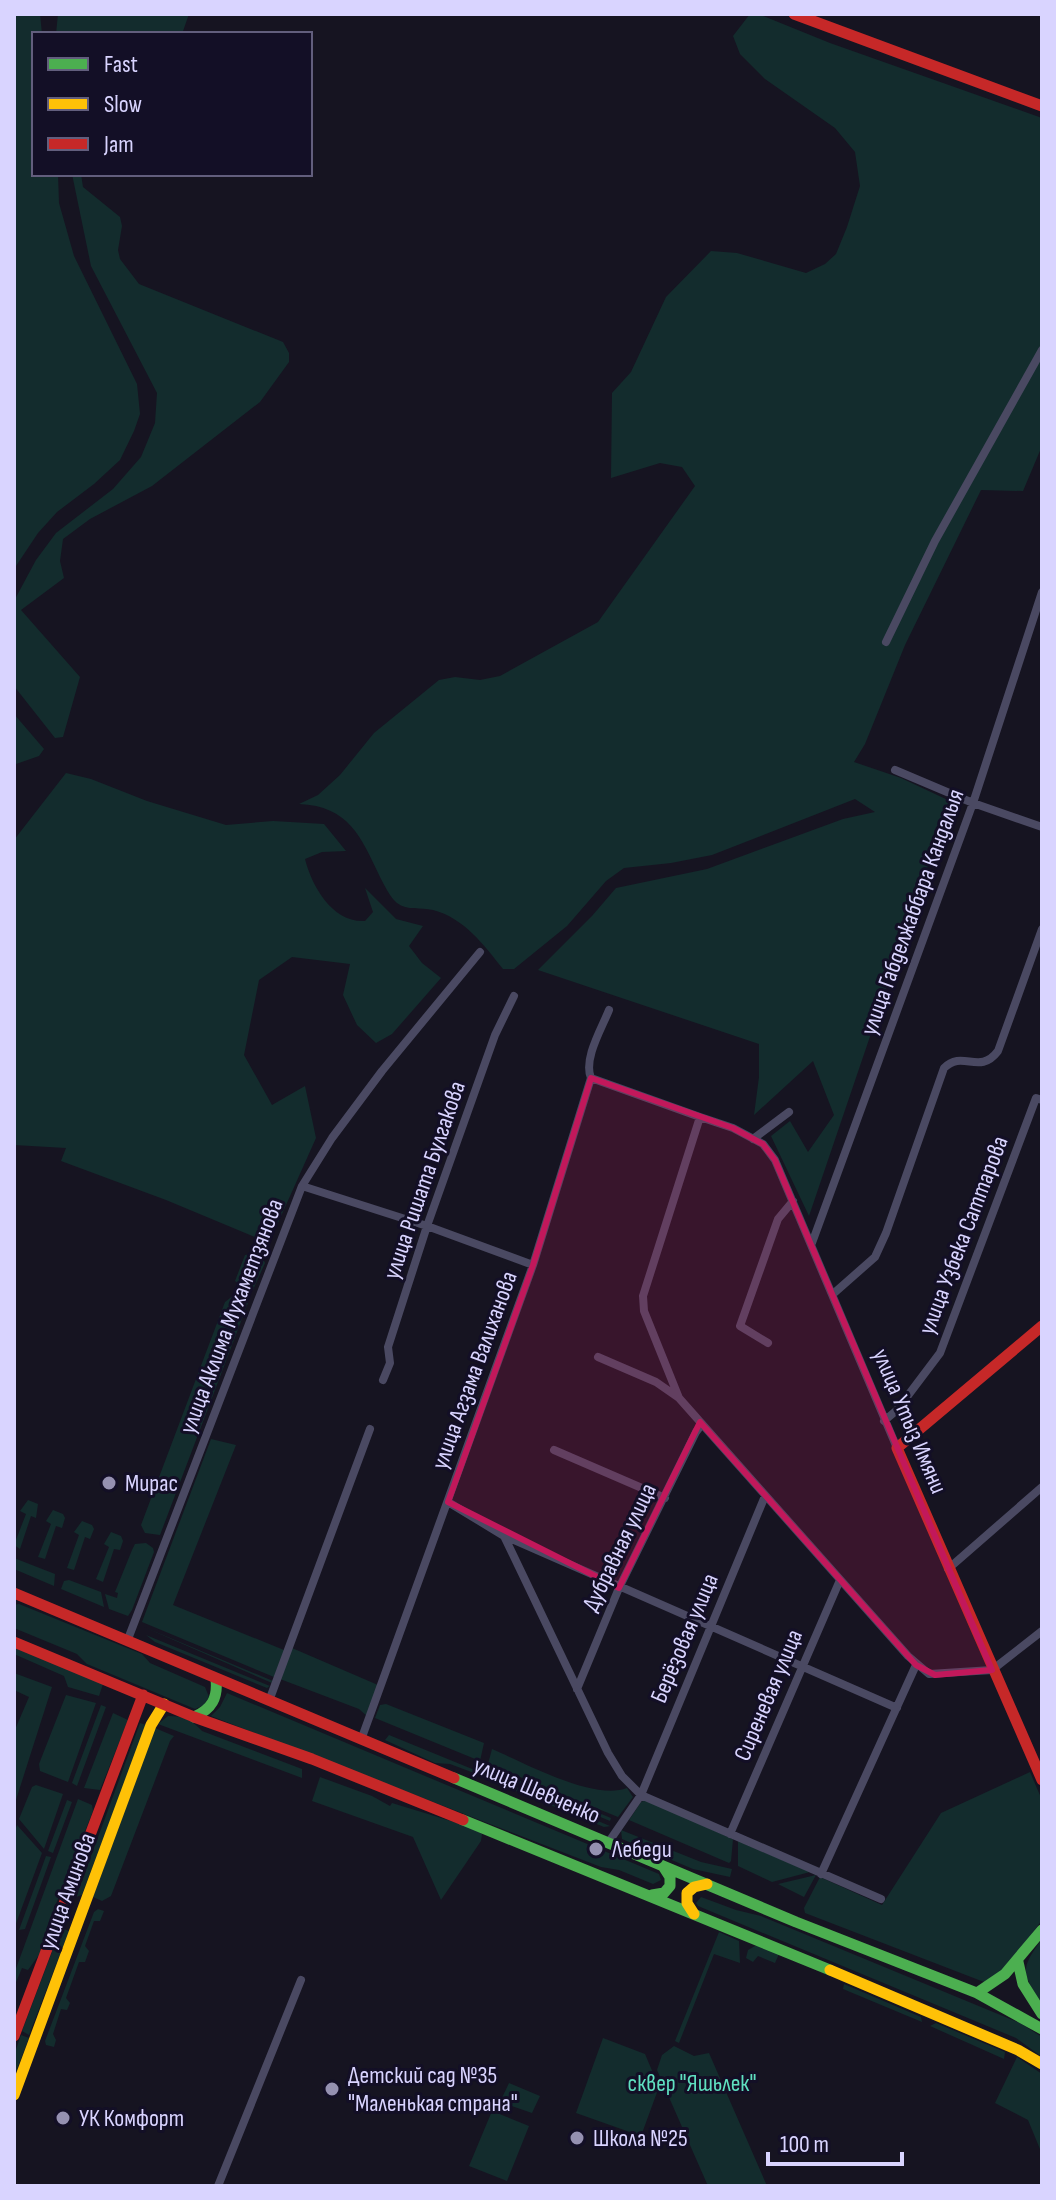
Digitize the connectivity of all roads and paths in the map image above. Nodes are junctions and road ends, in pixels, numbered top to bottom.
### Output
1 (794, 14) edge
2 (1042, 106) edge
3 (1042, 350) edge
4 (1042, 592) edge
5 (886, 642) dead end
6 (895, 770) dead end
7 (973, 803) junction
8 (1042, 827) edge
9 (1042, 929) edge
10 (480, 952) dead end
11 (514, 996) dead end
12 (609, 1010) dead end
13 (591, 1078) junction
14 (1042, 1100) edge
15 (789, 1112) dead end
16 (700, 1117) junction
17 (753, 1139) junction
18 (302, 1186) junction
19 (793, 1201) junction
20 (427, 1226) junction
21 (812, 1243) junction
22 (533, 1265) junction
23 (833, 1294) junction
24 (1042, 1326) edge
25 (768, 1343) dead end
26 (598, 1357) dead end
27 (383, 1380) dead end
28 (679, 1398) junction
29 (884, 1421) junction
30 (702, 1424) junction
31 (370, 1429) dead end
32 (897, 1448) junction
33 (554, 1450) dead end
34 (1042, 1487) edge
35 (765, 1496) junction
36 (665, 1498) junction
37 (448, 1502) junction
38 (504, 1536) junction
39 (948, 1569) junction
40 (840, 1580) junction
41 (619, 1588) junction
42 (17, 1596) edge
43 (710, 1626) junction
44 (1042, 1631) edge
45 (128, 1639) junction
46 (14, 1642) edge
47 (916, 1665) junction
48 (802, 1666) junction
49 (992, 1670) junction
50 (216, 1679) junction
51 (577, 1689) junction
52 (143, 1695) junction
53 (269, 1701) junction
54 (164, 1704) junction
55 (897, 1708) junction
56 (194, 1717) junction
57 (361, 1740) junction
58 (1041, 1772) edge
59 (641, 1795) junction
60 (732, 1830) junction
61 (608, 1843) junction
62 (662, 1865) junction
63 (823, 1870) junction
64 (707, 1884) junction
65 (649, 1895) junction
66 (66, 1897) junction
67 (881, 1899) dead end
68 (86, 1905) junction
69 (694, 1914) junction
70 (58, 1917) junction
71 (77, 1928) junction
72 (1042, 1930) edge
73 (1018, 1962) junction
74 (301, 1980) dead end
75 (977, 1993) junction
76 (1042, 2014) edge
77 (1042, 2029) edge
78 (14, 2036) edge
79 (1042, 2064) edge
80 (14, 2095) edge
81 (218, 2186) edge

1 - 2 main road
3 - 5 street
4 - 7 street, улица Габделжаббара Кандалыя
6 - 7 street
7 - 8 street
7 - 21 street, улица Габделжаббара Кандалыя
9 - 23 street
10 - 18 street, улица Аклима Мухаметзянова
11 - 20 street, улица Ришата Булгакова
12 - 13 street, улица Агзама Валиханова
13 - 16 street, улица Утыз Имяни
13 - 22 street, улица Агзама Валиханова
14 - 29 street, улица Узбека Саттарова
15 - 17 street
16 - 17 street, улица Утыз Имяни
16 - 28 street
17 - 19 street, улица Утыз Имяни
18 - 20 street
18 - 45 street, улица Аклима Мухаметзянова
19 - 21 street, улица Утыз Имяни
19 - 25 street
20 - 22 street
20 - 27 street, улица Ришата Булгакова
21 - 23 street, улица Утыз Имяни
22 - 37 street, улица Агзама Валиханова
23 - 29 street, улица Утыз Имяни
24 - 32 main road
26 - 28 street
28 - 30 street
29 - 32 street, улица Утыз Имяни
30 - 35 street
30 - 36 street, Дубравная улица
31 - 53 street
32 - 39 main road, улица Утыз Имяни
33 - 36 street
34 - 39 street
35 - 40 street
35 - 43 street, Берёзовая улица
36 - 41 street, Дубравная улица
37 - 38 street
37 - 57 street, улица Агзама Валиханова
38 - 41 street
38 - 51 street
39 - 49 main road, улица Утыз Имяни
40 - 47 street
40 - 48 street, Сиреневая улица
41 - 43 street
41 - 51 street, Дубравная улица
42 - 45 main road, улица Шевченко
43 - 48 street
43 - 59 street, Берёзовая улица
44 - 49 street
45 - 50 main road, улица Шевченко
46 - 52 main road
47 - 49 street
47 - 55 street
48 - 55 street
48 - 60 street, Сиреневая улица
49 - 58 main road, улица Утыз Имяни
50 - 53 main road, улица Шевченко
50 - 56 main road
51 - 59 street
52 - 54 main road
52 - 66 main road, улица Аминова
53 - 57 main road, улица Шевченко
54 - 56 main road
54 - 68 main road, улица Аминова
55 - 63 street
56 - 65 main road
57 - 61 main road, улица Шевченко
59 - 60 street
59 - 61 street, Берёзовая улица
60 - 63 street
61 - 62 main road, улица Шевченко
62 - 64 main road, улица Шевченко
62 - 65 main road
63 - 67 street
64 - 69 main road
64 - 75 main road, улица Шевченко
65 - 69 main road
66 - 68 main road
66 - 70 main road, улица Аминова
68 - 71 main road, улица Аминова
69 - 79 main road
70 - 71 main road
70 - 78 main road, улица Аминова
71 - 80 main road, улица Аминова
72 - 73 main road
73 - 75 main road
73 - 76 main road
74 - 81 street
75 - 77 main road, улица Шевченко

